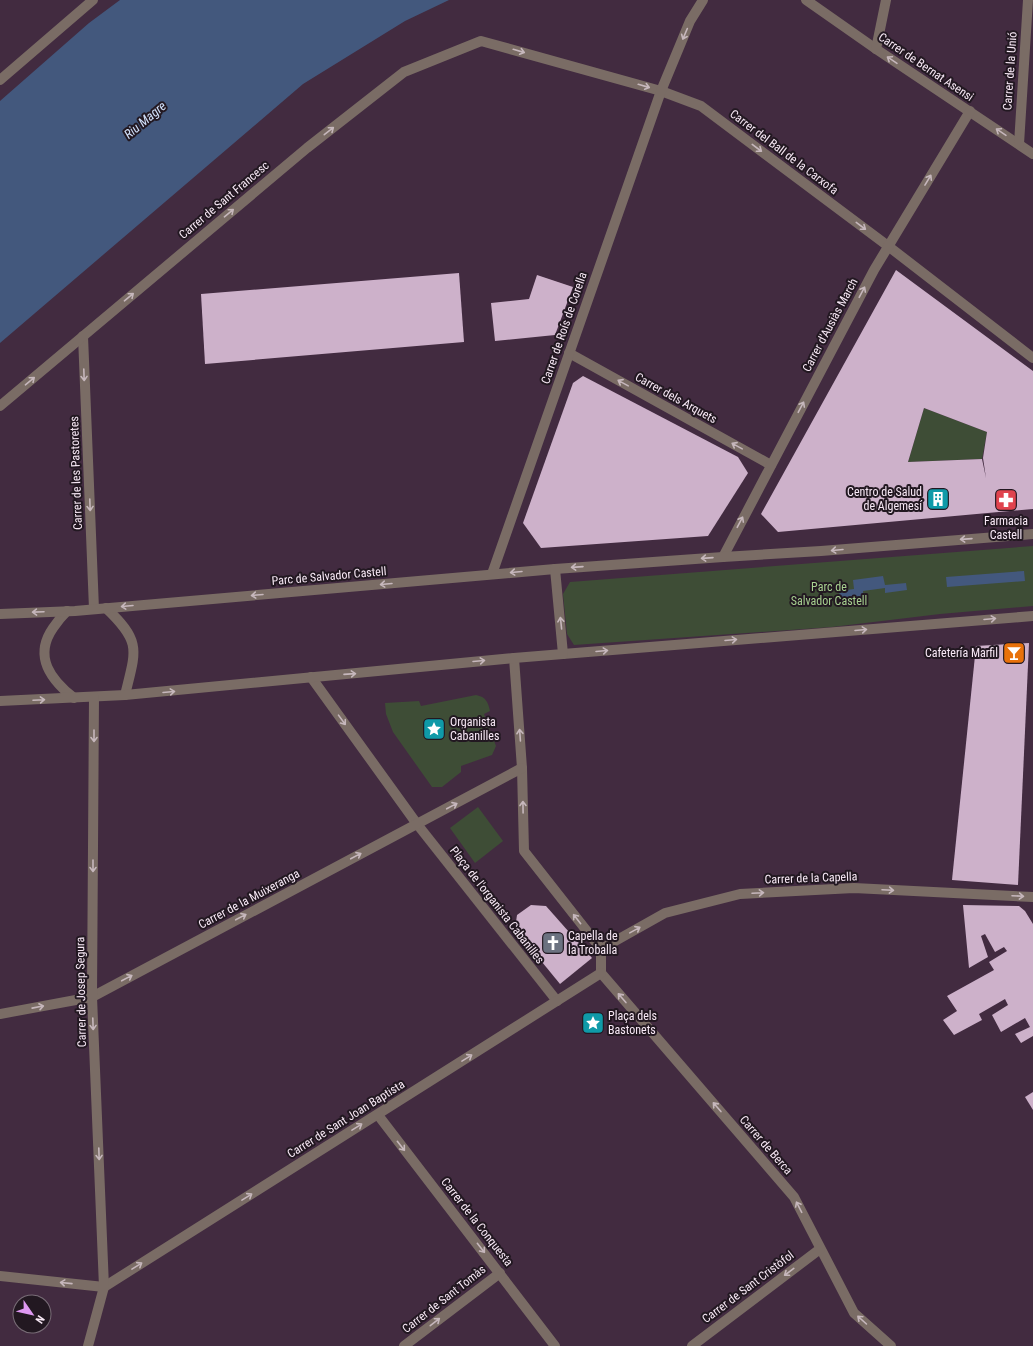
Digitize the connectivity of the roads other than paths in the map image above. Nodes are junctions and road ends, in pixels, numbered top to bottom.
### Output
1 (94, 0) edge
2 (703, 0) edge
3 (806, 0) edge
4 (886, 0) edge
5 (1028, 0) edge
6 (481, 41) joint
7 (876, 49) junction
8 (0, 80) edge
9 (661, 91) junction
10 (970, 111) junction
11 (1019, 144) junction
12 (1033, 154) edge
13 (888, 246) junction
14 (83, 336) junction
15 (569, 353) junction
16 (1033, 358) edge
17 (0, 406) edge
18 (771, 465) junction
19 (1033, 534) edge
20 (723, 557) junction
21 (555, 569) junction
22 (492, 574) junction
23 (106, 608) junction
24 (94, 609) junction
25 (67, 611) junction
26 (0, 614) edge
27 (1033, 616) edge
28 (563, 654) junction
29 (514, 658) junction
30 (311, 677) junction
31 (125, 695) junction
32 (74, 698) junction
33 (94, 698) junction
34 (0, 702) edge
35 (522, 768) junction
36 (417, 824) junction
37 (1033, 897) edge
38 (601, 949) junction
39 (601, 973) junction
40 (92, 997) junction
41 (557, 1001) junction
42 (0, 1014) edge
43 (378, 1115) junction
44 (820, 1249) junction
45 (500, 1273) junction
46 (0, 1276) edge
47 (104, 1287) junction
48 (88, 1346) edge
49 (404, 1346) edge
50 (556, 1346) edge
51 (692, 1346) edge
52 (891, 1346) edge

1 - 8 street
2 -> 9 street, Carrer de Roís de Corella
3 - 7 street, Carrer de Bernat Asensi
4 - 7 street
5 - 11 street, Carrer de la Unió
6 -> 9 street, Carrer del Ball de la Carxofa
14 -> 6 street, Carrer de Sant Francesc
10 -> 7 street, Carrer de Bernat Asensi
9 -> 13 street, Carrer del Ball de la Carxofa
9 - 15 street, Carrer de Roís de Corella
11 -> 10 street, Carrer de Bernat Asensi
13 -> 10 street, Carrer d'Ausiàs March
11 - 12 street, Carrer de Bernat Asensi
13 - 16 street, Carrer del Ball de la Carxofa
18 -> 13 street, Carrer d'Ausiàs March
17 -> 14 street, Carrer de Sant Francesc
14 -> 24 street, Carrer de les Pastoretes
18 -> 15 street, Carrer dels Arquets
15 - 22 street, Carrer de Roís de Corella
20 -> 18 street, Carrer d'Ausiàs March
19 -> 20 street, Parc de Salvador Castell
20 -> 21 street, Parc de Salvador Castell
21 -> 22 street, Parc de Salvador Castell
28 -> 21 street
22 -> 23 street, Parc de Salvador Castell
23 - 24 street, Parc de Salvador Castell
23 - 31 street
24 - 25 street, Parc de Salvador Castell
25 -> 26 street, Parc de Salvador Castell
25 - 32 street
28 -> 27 street
28 - 29 street
30 -> 29 street
35 -> 29 street
31 -> 30 street
30 -> 36 street, Plaça de l'organista Cabanilles
31 - 33 street
32 - 33 street
34 -> 32 street
33 -> 40 street, Carrer de Josep Segura
36 -> 35 street
38 -> 35 street
40 -> 36 street, Carrer de la Muixeranga
36 - 41 street, Plaça de l'organista Cabanilles
38 -> 37 street, Carrer de la Capella
38 - 39 street
39 - 41 street, Carrer de Sant Joan Baptista
44 -> 39 street, Carrer de Berca
42 -> 40 street, Carrer de la Muixeranga
40 -> 47 street, Carrer de Josep Segura
43 -> 41 street, Carrer de Sant Joan Baptista
43 -> 45 street, Carrer de la Conquesta
47 -> 43 street, Carrer de Sant Joan Baptista
44 -> 51 street, Carrer de Sant Cristòfol
52 -> 44 street, Carrer de Berca
49 -> 45 street, Carrer de Sant Tomàs
45 - 50 street, Carrer de la Conquesta
47 -> 46 street
47 - 48 street, Carrer de Josep Segura

